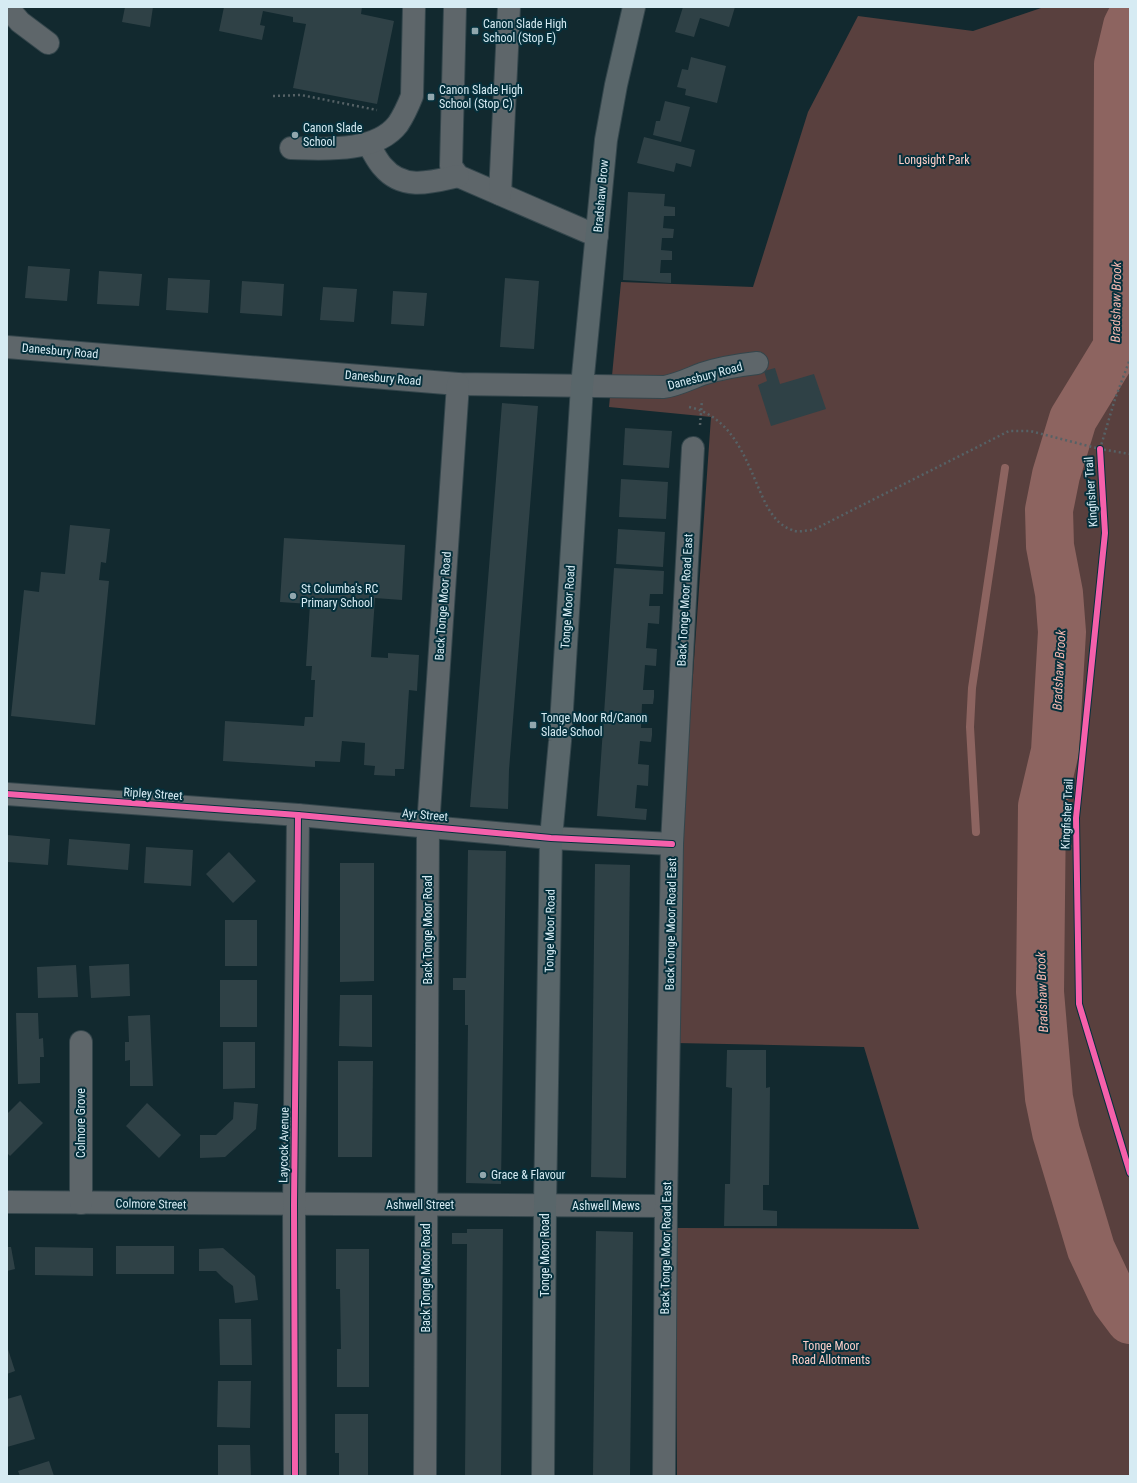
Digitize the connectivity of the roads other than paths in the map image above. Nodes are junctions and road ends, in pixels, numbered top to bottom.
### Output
1 (7, 7) edge
2 (414, 7) edge
3 (455, 7) edge
4 (508, 7) edge
5 (634, 7) edge
6 (48, 43) dead end
7 (368, 144) junction
8 (291, 148) dead end
9 (458, 176) junction
10 (500, 194) junction
11 (597, 236) junction
12 (7, 347) edge
13 (757, 364) dead end
14 (458, 384) junction
15 (582, 386) junction
16 (693, 448) road end
17 (7, 794) edge
18 (298, 815) junction
19 (428, 827) junction
20 (551, 838) junction
21 (672, 844) junction
22 (81, 1042) dead end
23 (7, 1202) edge
24 (80, 1203) junction
25 (426, 1204) junction
26 (294, 1205) junction
27 (545, 1206) junction
28 (666, 1206) junction
29 (295, 1476) edge
30 (425, 1476) edge
31 (543, 1476) edge
32 (664, 1476) edge

1 - 6 street
2 - 7 street
3 - 9 street
4 - 10 street
5 - 11 main road, Bradshaw Brow
7 - 8 street
7 - 9 street
9 - 10 street
10 - 11 street
11 - 15 main road, Bradshaw Brow
12 - 14 street, Danesbury Road
13 - 15 street, Danesbury Road
14 - 15 street, Danesbury Road
14 - 19 street, Back Tonge Moor Road
15 - 20 main road, Tonge Moor Road
16 - 21 street, Back Tonge Moor Road East
17 - 18 street, Ripley Street
18 - 19 street, Ayr Street
18 - 26 street, Laycock Avenue
19 - 20 street, Ayr Street
19 - 25 street, Back Tonge Moor Road
20 - 21 street, Ayr Street
20 - 27 main road, Tonge Moor Road
21 - 28 street, Back Tonge Moor Road East
22 - 24 street, Colmore Grove
23 - 24 street, Colmore Street
24 - 26 street, Colmore Street
25 - 26 street, Ashwell Street
25 - 27 street, Ashwell Street
25 - 30 street, Back Tonge Moor Road
26 - 29 street, Laycock Avenue
27 - 28 street, Ashwell Mews
27 - 31 main road, Tonge Moor Road
28 - 32 street, Back Tonge Moor Road East

